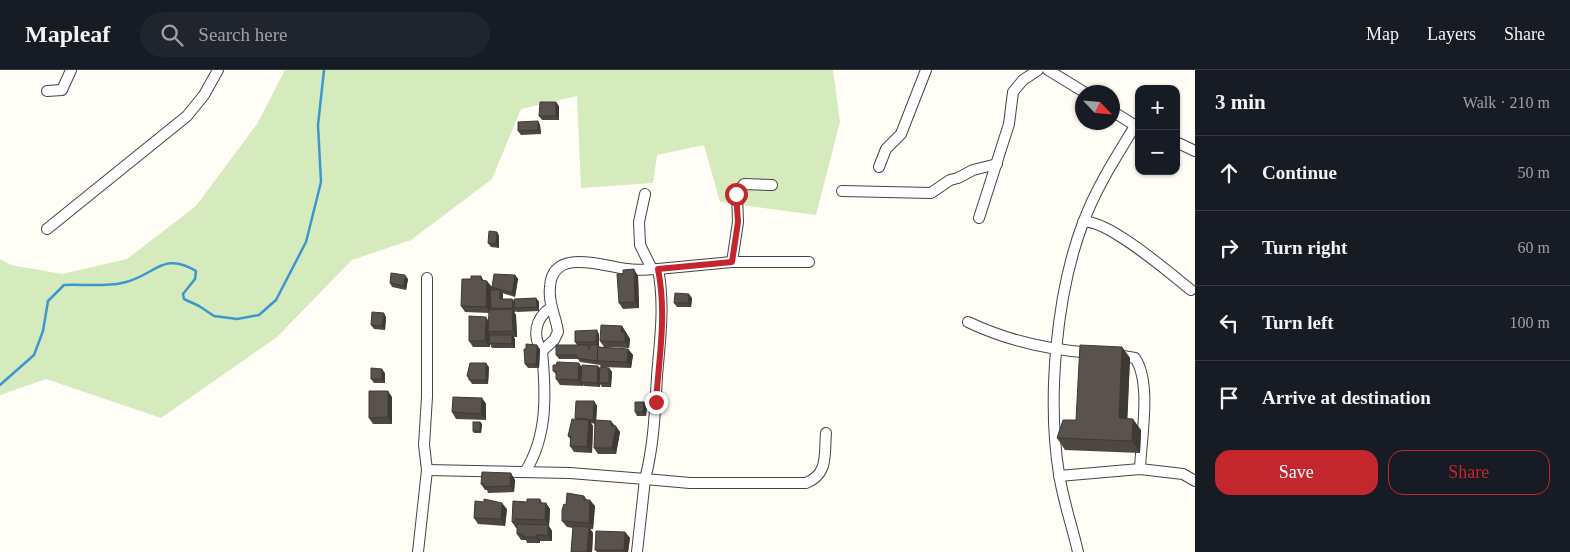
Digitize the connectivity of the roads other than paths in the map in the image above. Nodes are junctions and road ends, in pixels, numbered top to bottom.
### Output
1 (71, 70) edge
2 (218, 70) edge
3 (926, 70) edge
4 (1038, 70) edge
5 (1052, 71) edge
6 (1075, 86) edge
7 (48, 91) dead end
8 (1120, 116) edge
9 (1135, 126) edge
10 (1135, 130) edge
11 (1180, 144) edge
12 (1195, 151) edge
13 (997, 164) junction
14 (879, 167) dead end
15 (772, 185) dead end
16 (842, 192) dead end
17 (645, 194) dead end
18 (979, 218) dead end
19 (1083, 222) junction
20 (47, 229) dead end
21 (732, 262) junction
22 (809, 262) dead end
23 (655, 269) junction
24 (427, 278) dead end
25 (1191, 290) dead end
26 (550, 308) junction
27 (968, 322) dead end
28 (542, 351) junction
29 (1058, 351) junction
30 (826, 433) dead end
31 (535, 456) junction
32 (1140, 469) junction
33 (427, 470) junction
34 (525, 472) junction
35 (539, 473) junction
36 (1059, 476) junction
37 (645, 479) junction
38 (1194, 483) edge
39 (418, 552) edge
40 (637, 552) edge
41 (1078, 552) edge

1 - 7 street
2 - 20 street
3 - 14 street
4 - 13 street
5 - 6 street
8 - 9 street
10 - 19 street
11 - 12 street
13 - 16 street
13 - 18 street
15 - 21 street
17 - 23 street
19 - 25 street
19 - 29 street
21 - 22 street
21 - 23 street
23 - 26 street
23 - 37 street
24 - 33 street
26 - 28 street
26 - 28 street
27 - 29 street
28 - 31 street
29 - 32 street
29 - 36 street
30 - 37 street
31 - 34 street
31 - 35 street
32 - 36 street
32 - 38 street
33 - 34 street
33 - 39 street
34 - 35 street
35 - 37 street
36 - 41 street
37 - 40 street

